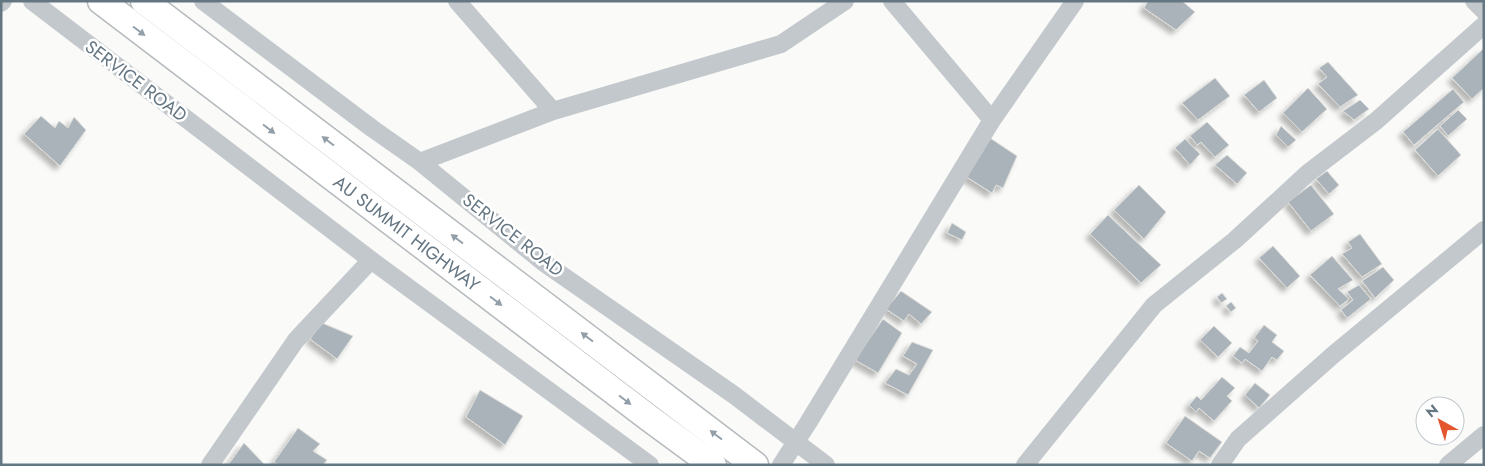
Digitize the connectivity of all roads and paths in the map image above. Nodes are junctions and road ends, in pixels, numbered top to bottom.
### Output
1 (32, 1) edge
2 (101, 1) edge
3 (144, 1) edge
4 (204, 1) edge
5 (457, 1) edge
6 (845, 1) edge
7 (892, 1) edge
8 (1075, 1) edge
9 (1474, 1) edge
10 (1484, 11) edge
11 (1484, 25) edge
12 (553, 111) junction
13 (992, 120) junction
14 (420, 162) junction
15 (1484, 230) edge
16 (371, 260) junction
17 (1484, 435) edge
18 (796, 442) junction
19 (630, 459) edge
20 (210, 465) edge
21 (650, 465) edge
22 (713, 465) edge
23 (755, 465) edge
24 (781, 465) edge
25 (826, 465) edge
26 (1025, 465) edge
27 (1220, 465) edge
28 (1448, 465) edge

1 - 16 street, SERVICE ROAD
2 -> 22 main road, AU SUMMIT HIGHWAY
23 -> 3 main road, AU SUMMIT HIGHWAY
4 - 14 street, SERVICE ROAD
5 - 12 street
6 - 12 street
7 - 13 street
8 - 13 street
9 - 10 street
11 - 26 street
12 - 14 street
13 - 18 street
14 - 18 street, SERVICE ROAD
15 - 27 street
16 - 19 street, SERVICE ROAD
16 - 20 street
17 - 28 street
18 - 24 street
18 - 25 street, SERVICE ROAD
19 - 21 street, SERVICE ROAD

